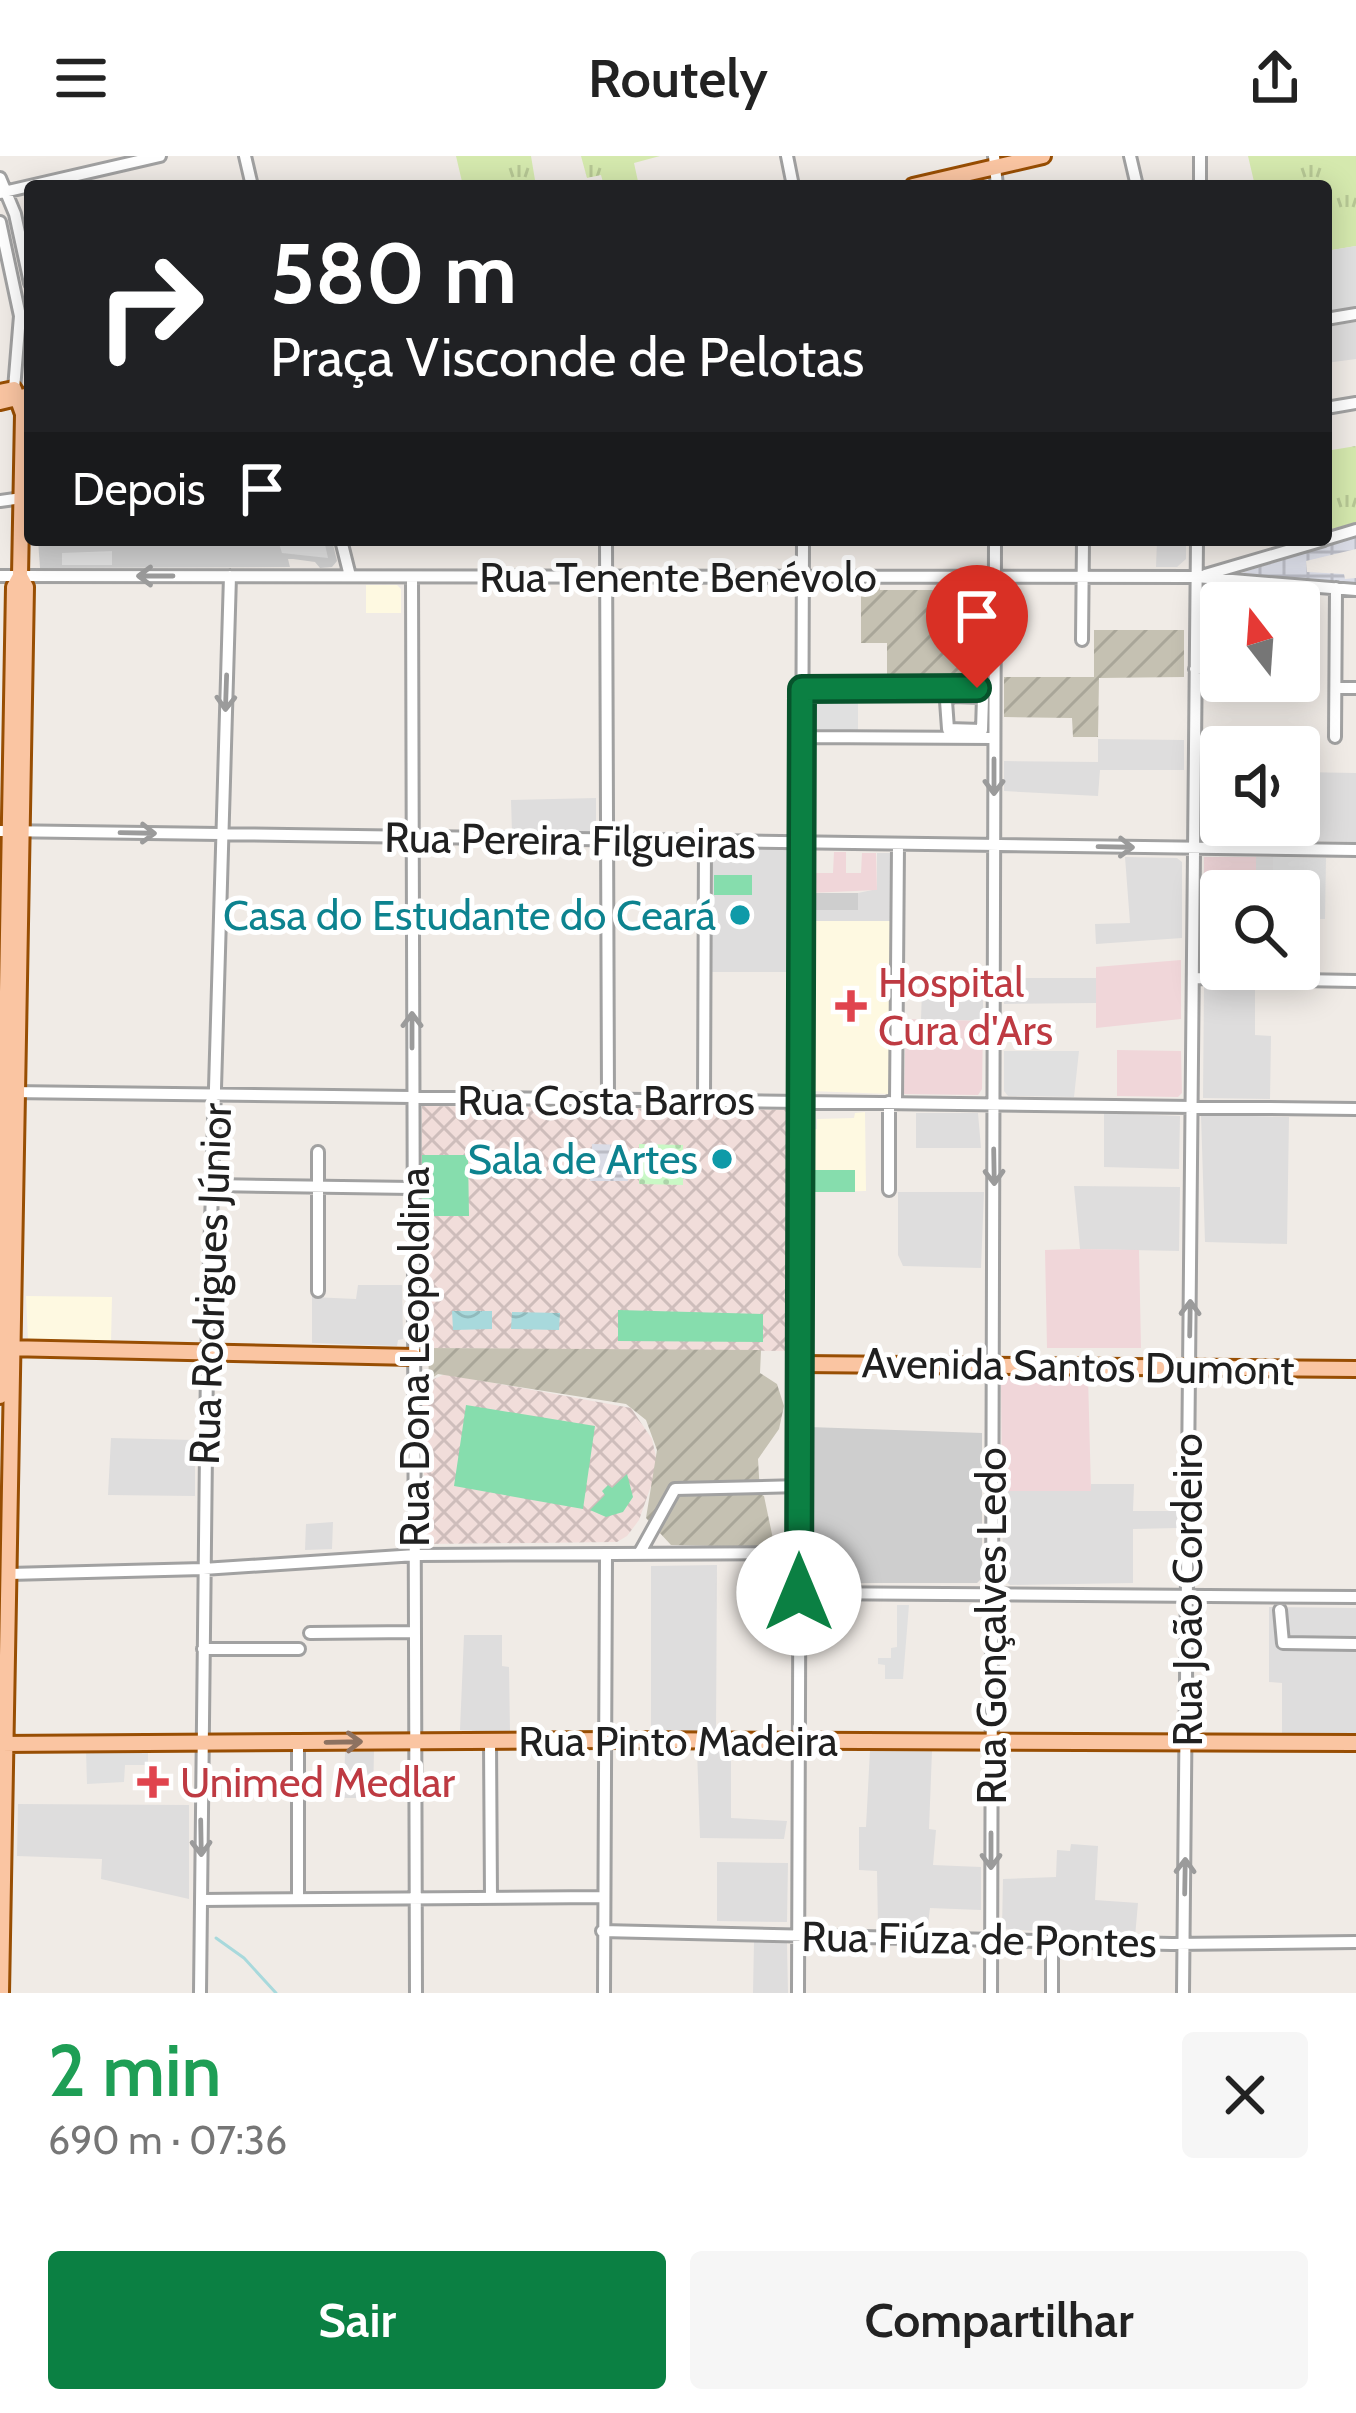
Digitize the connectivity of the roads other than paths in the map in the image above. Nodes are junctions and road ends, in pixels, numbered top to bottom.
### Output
1 (160, 156) edge
2 (1043, 156) edge
3 (996, 161) edge
4 (0, 178) edge
5 (55, 180) edge
6 (934, 180) edge
7 (3, 192) edge
8 (0, 222) edge
9 (24, 255) edge
10 (20, 396) edge
11 (0, 402) edge
12 (22, 498) junction
13 (0, 501) edge
14 (342, 546) edge
15 (606, 546) edge
16 (802, 546) edge
17 (995, 546) edge
18 (1083, 546) edge
19 (1197, 546) edge
20 (1287, 546) edge
21 (0, 576) edge
22 (20, 576) junction
23 (230, 576) junction
24 (350, 576) junction
25 (607, 576) junction
26 (995, 576) junction
27 (412, 577) junction
28 (801, 577) junction
29 (1082, 577) junction
30 (1196, 577) junction
31 (1336, 588) junction
32 (1356, 590) edge
33 (1082, 640) dead end
34 (1196, 669) junction
35 (1200, 669) edge
36 (940, 688) junction
37 (994, 688) junction
38 (1336, 688) junction
39 (1356, 688) edge
40 (802, 689) junction
41 (953, 696) joint
42 (801, 736) junction
43 (1335, 737) dead end
44 (940, 738) junction
45 (994, 738) junction
46 (10, 831) edge
47 (221, 835) junction
48 (412, 838) junction
49 (608, 841) junction
50 (705, 842) junction
51 (799, 844) junction
52 (898, 845) junction
53 (994, 845) junction
54 (1194, 848) junction
55 (1356, 850) edge
56 (1194, 978) junction
57 (1356, 981) edge
58 (8, 1092) edge
59 (215, 1094) junction
60 (412, 1099) junction
61 (608, 1100) junction
62 (704, 1101) junction
63 (798, 1101) junction
64 (893, 1102) junction
65 (993, 1103) junction
66 (1192, 1106) junction
67 (1356, 1109) edge
68 (318, 1153) dead end
69 (212, 1185) junction
70 (318, 1187) junction
71 (413, 1188) junction
72 (889, 1190) dead end
73 (318, 1291) dead end
74 (4, 1348) edge
75 (207, 1351) junction
76 (414, 1357) junction
77 (992, 1363) junction
78 (800, 1364) junction
79 (1189, 1366) junction
80 (1356, 1369) edge
81 (0, 1396) edge
82 (801, 1486) junction
83 (798, 1553) junction
84 (639, 1554) junction
85 (606, 1555) junction
86 (416, 1556) junction
87 (203, 1569) junction
88 (9, 1574) junction
89 (799, 1593) junction
90 (992, 1594) junction
91 (1188, 1595) junction
92 (1356, 1597) edge
93 (1280, 1610) dead end
94 (414, 1631) junction
95 (310, 1633) dead end
96 (1356, 1644) edge
97 (202, 1648) junction
98 (299, 1649) dead end
99 (605, 1740) junction
100 (800, 1741) junction
101 (414, 1742) junction
102 (490, 1742) junction
103 (990, 1742) junction
104 (298, 1743) junction
105 (1186, 1743) junction
106 (1356, 1743) edge
107 (3, 1744) edge
108 (201, 1744) junction
109 (491, 1898) junction
110 (602, 1898) junction
111 (298, 1899) junction
112 (415, 1899) junction
113 (202, 1900) junction
114 (602, 1931) junction
115 (797, 1935) junction
116 (991, 1940) junction
117 (1052, 1941) junction
118 (1356, 1942) edge
119 (1185, 1944) junction
120 (2, 1993) edge
121 (200, 1993) edge
122 (416, 1993) edge
123 (604, 1993) edge
124 (798, 1993) edge
125 (991, 1993) edge
126 (1052, 1993) edge
127 (1183, 1993) edge

1 - 5 street
2 - 3 main road
3 - 6 main road
4 - 7 street
7 - 9 street
8 - 10 street
10 - 11 main road
10 - 12 main road
12 - 13 street
12 - 22 main road
14 - 24 street
15 - 25 street
16 - 28 street
17 - 26 street, Rua Gonçalves Ledo
18 - 29 street
19 - 30 street, Rua João Cordeiro
20 - 30 street
21 - 22 street, Rua Tenente Benévolo
23 -> 22 street, Rua Tenente Benévolo
22 - 46 main road
23 - 24 street, Rua Tenente Benévolo
23 -> 47 street, Rua Rodrigues Júnior
24 - 27 street, Rua Tenente Benévolo
25 - 27 street, Rua Tenente Benévolo
25 - 28 street, Rua Tenente Benévolo
25 - 49 street
26 - 28 street, Rua Tenente Benévolo
26 - 29 street, Rua Tenente Benévolo
26 - 37 street, Rua Gonçalves Ledo
27 - 48 street, Rua Dona Leopoldina
28 - 40 street
29 - 30 street, Rua Tenente Benévolo
29 - 33 street
30 - 31 street, Rua Tenente Benévolo
30 - 34 street, Rua João Cordeiro
31 - 32 street, Rua Tenente Benévolo
31 - 38 street
34 - 35 street
34 - 54 street, Rua João Cordeiro
36 - 37 street
36 - 40 street
36 - 44 street
37 - 45 street, Rua Gonçalves Ledo
38 - 39 street
38 - 43 street
40 - 42 street
41 - 41 street
42 - 44 street
42 - 51 street
44 - 45 street
45 -> 53 street, Rua Gonçalves Ledo
46 -> 47 street, Rua Pereira Filgueiras
46 - 58 main road
47 - 48 street, Rua Pereira Filgueiras
47 - 59 street, Rua Rodrigues Júnior
48 - 49 street, Rua Pereira Filgueiras
60 -> 48 street, Rua Dona Leopoldina
49 - 50 street, Rua Pereira Filgueiras
49 - 61 street
50 - 51 street, Rua Pereira Filgueiras
50 - 62 street
51 - 52 street, Rua Pereira Filgueiras
51 - 63 street
52 - 53 street, Rua Pereira Filgueiras
52 - 64 street
53 -> 54 street, Rua Pereira Filgueiras
53 - 65 street, Rua Gonçalves Ledo
54 - 55 street, Rua Pereira Filgueiras
54 - 56 street, Rua João Cordeiro
56 - 57 street
56 - 66 street, Rua João Cordeiro
58 - 59 street, Rua Costa Barros
58 - 74 main road
59 - 60 street, Rua Costa Barros
59 - 69 street, Rua Rodrigues Júnior
60 - 61 street, Rua Costa Barros
60 - 71 street, Rua Dona Leopoldina
61 - 62 street, Rua Costa Barros
62 - 63 street, Rua Costa Barros
63 - 64 street, Rua Costa Barros
63 - 78 street
64 - 65 street, Rua Costa Barros
64 - 72 street
65 - 66 street, Rua Costa Barros
65 -> 77 street, Rua Gonçalves Ledo
66 - 67 street, Rua Costa Barros
79 -> 66 street, Rua João Cordeiro
68 - 70 street
69 - 70 street
69 - 75 street, Rua Rodrigues Júnior
70 - 71 street
70 - 73 street
71 - 76 street, Rua Dona Leopoldina
74 - 75 main road
74 - 81 main road
74 - 88 main road
75 - 76 main road
75 - 87 street, Rua Rodrigues Júnior
76 - 86 street, Rua Dona Leopoldina
77 - 78 main road, Avenida Santos Dumont
77 - 79 main road, Avenida Santos Dumont
77 - 90 street, Rua Gonçalves Ledo
78 - 82 street
79 - 80 main road, Avenida Santos Dumont
79 - 91 street, Rua João Cordeiro
82 - 83 street
82 - 84 street
83 - 84 street
83 - 89 street
84 - 85 street
85 - 86 street
85 - 99 street
86 - 87 street
86 - 94 street, Rua Dona Leopoldina
87 - 88 street
87 - 97 street, Rua Rodrigues Júnior
88 - 107 main road
89 - 90 street
89 - 100 street
90 - 91 street
90 - 103 street, Rua Gonçalves Ledo
91 - 92 street
91 - 105 street, Rua João Cordeiro
93 - 96 street
94 - 95 street
94 - 101 street, Rua Dona Leopoldina
97 - 98 street
97 - 108 street, Rua Rodrigues Júnior
99 - 100 main road, Rua Pinto Madeira
99 - 102 main road, Rua Pinto Madeira
99 - 110 street
100 - 103 main road, Rua Pinto Madeira
100 - 115 street
101 - 102 main road, Rua Pinto Madeira
104 -> 101 main road, Rua Pinto Madeira
101 - 112 street, Rua Dona Leopoldina
102 - 109 street
103 - 105 main road, Rua Pinto Madeira
103 -> 116 street, Rua Gonçalves Ledo
104 - 108 main road, Rua Pinto Madeira
104 - 111 street
105 - 106 main road, Rua Pinto Madeira
119 -> 105 street, Rua João Cordeiro
107 - 108 main road, Rua Pinto Madeira
107 - 120 main road
108 -> 113 street, Rua Rodrigues Júnior
109 - 110 street
109 - 112 street
110 - 114 street
111 - 112 street
111 - 113 street
112 - 122 street, Rua Dona Leopoldina
113 - 121 street, Rua Rodrigues Júnior
114 - 115 street, Rua Fiúza de Pontes
114 - 123 street
115 - 116 street, Rua Fiúza de Pontes
115 - 124 street
116 - 117 street, Rua Fiúza de Pontes
116 - 125 street, Rua Gonçalves Ledo
117 - 119 street, Rua Fiúza de Pontes
117 - 126 street
118 - 119 street, Rua Fiúza de Pontes
119 - 127 street, Rua João Cordeiro

